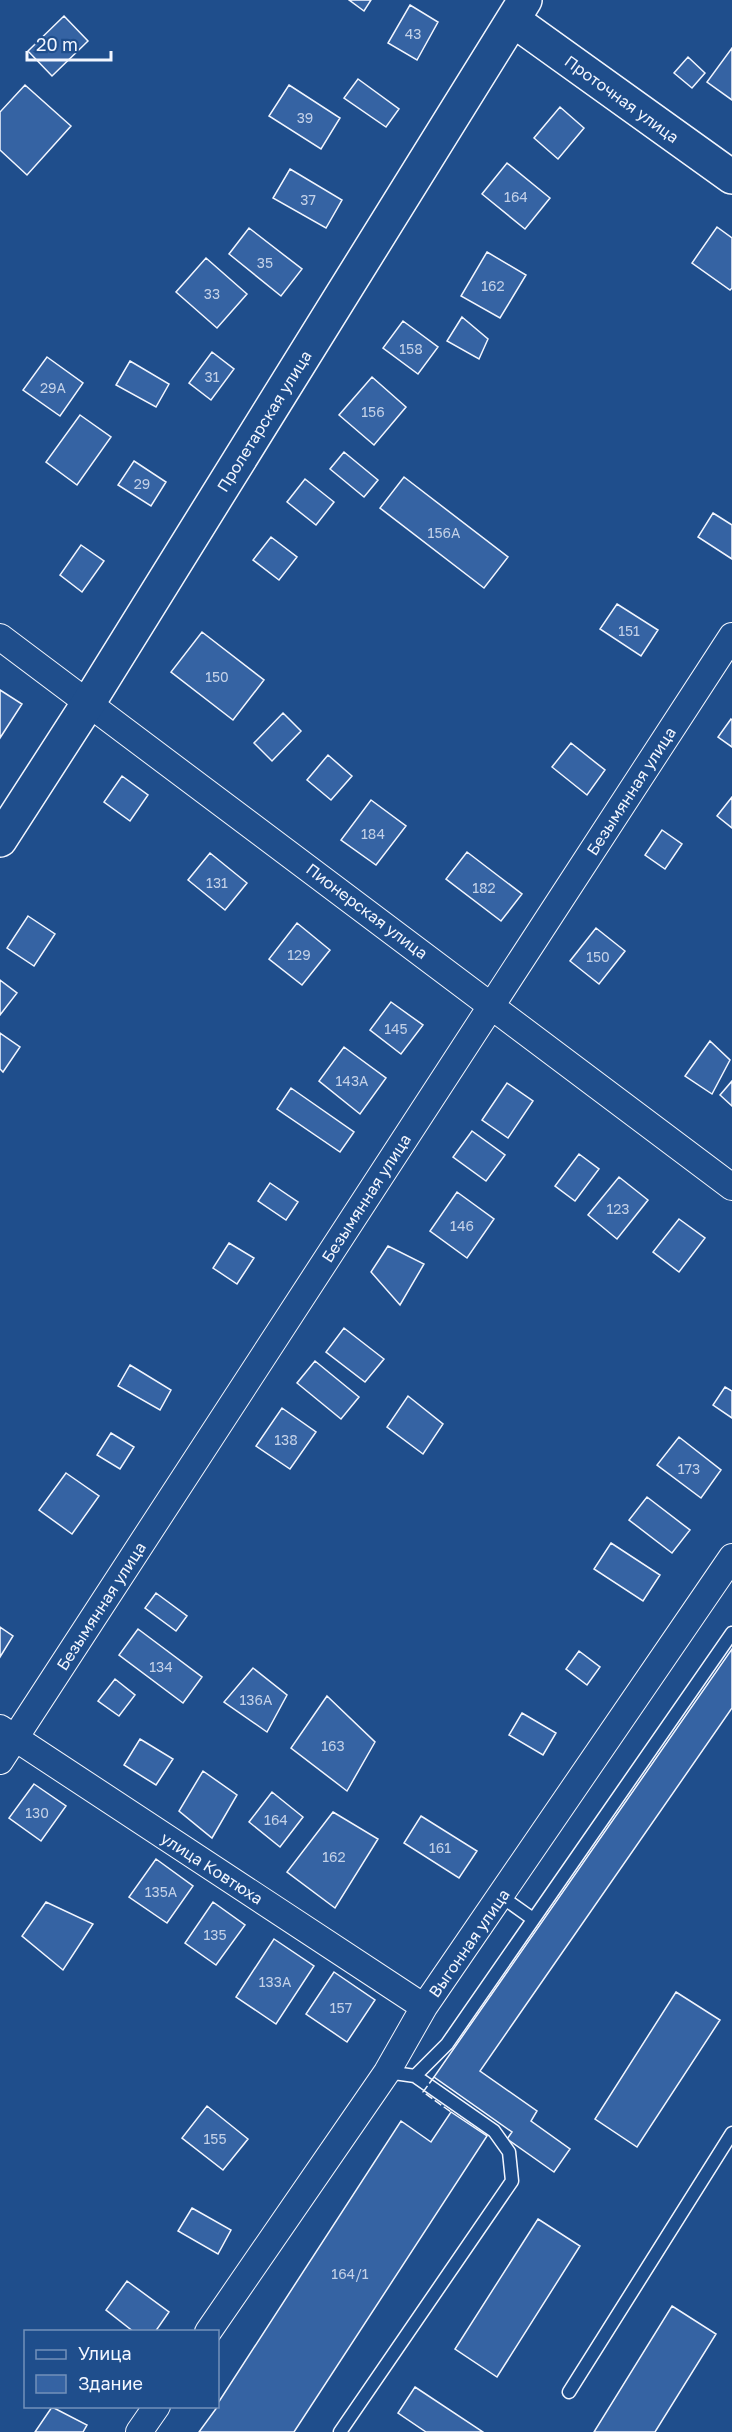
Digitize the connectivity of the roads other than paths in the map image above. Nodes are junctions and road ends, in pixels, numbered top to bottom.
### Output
1 (519, 10) edge
2 (732, 177) edge
3 (732, 636) edge
4 (0, 637) edge
5 (89, 702) junction
6 (0, 840) edge
7 (492, 1005) junction
8 (732, 1187) edge
9 (732, 1557) edge
10 (732, 1633) edge
11 (8, 1734) edge
12 (0, 1761) edge
13 (502, 1897) junction
14 (533, 1919) junction
15 (424, 2007) junction
16 (387, 2072) junction
17 (415, 2076) junction
18 (732, 2133) edge
19 (209, 2330) edge
20 (569, 2392) dead end
21 (156, 2408) edge
22 (139, 2432) edge
23 (340, 2432) edge

1 - 2 street, Проточная улица
1 - 5 street, Пролетарская улица
3 - 7 street, Безымянная улица
4 - 5 street, Пионерская улица
5 - 6 street, Пролетарская улица
5 - 7 street, Пионерская улица
7 - 8 street, Пионерская улица
7 - 11 street, Безымянная улица
9 - 13 street, Выгонная улица
10 - 14 lane
11 - 12 street, Безымянная улица
11 - 15 street, улица Ковтюха
13 - 14 lane
13 - 15 street, Выгонная улица
14 - 17 lane
15 - 16 street, Выгонная улица
16 - 17 lane
16 - 19 street, Выгонная улица
17 - 23 lane
18 - 20 lane
21 - 22 street

